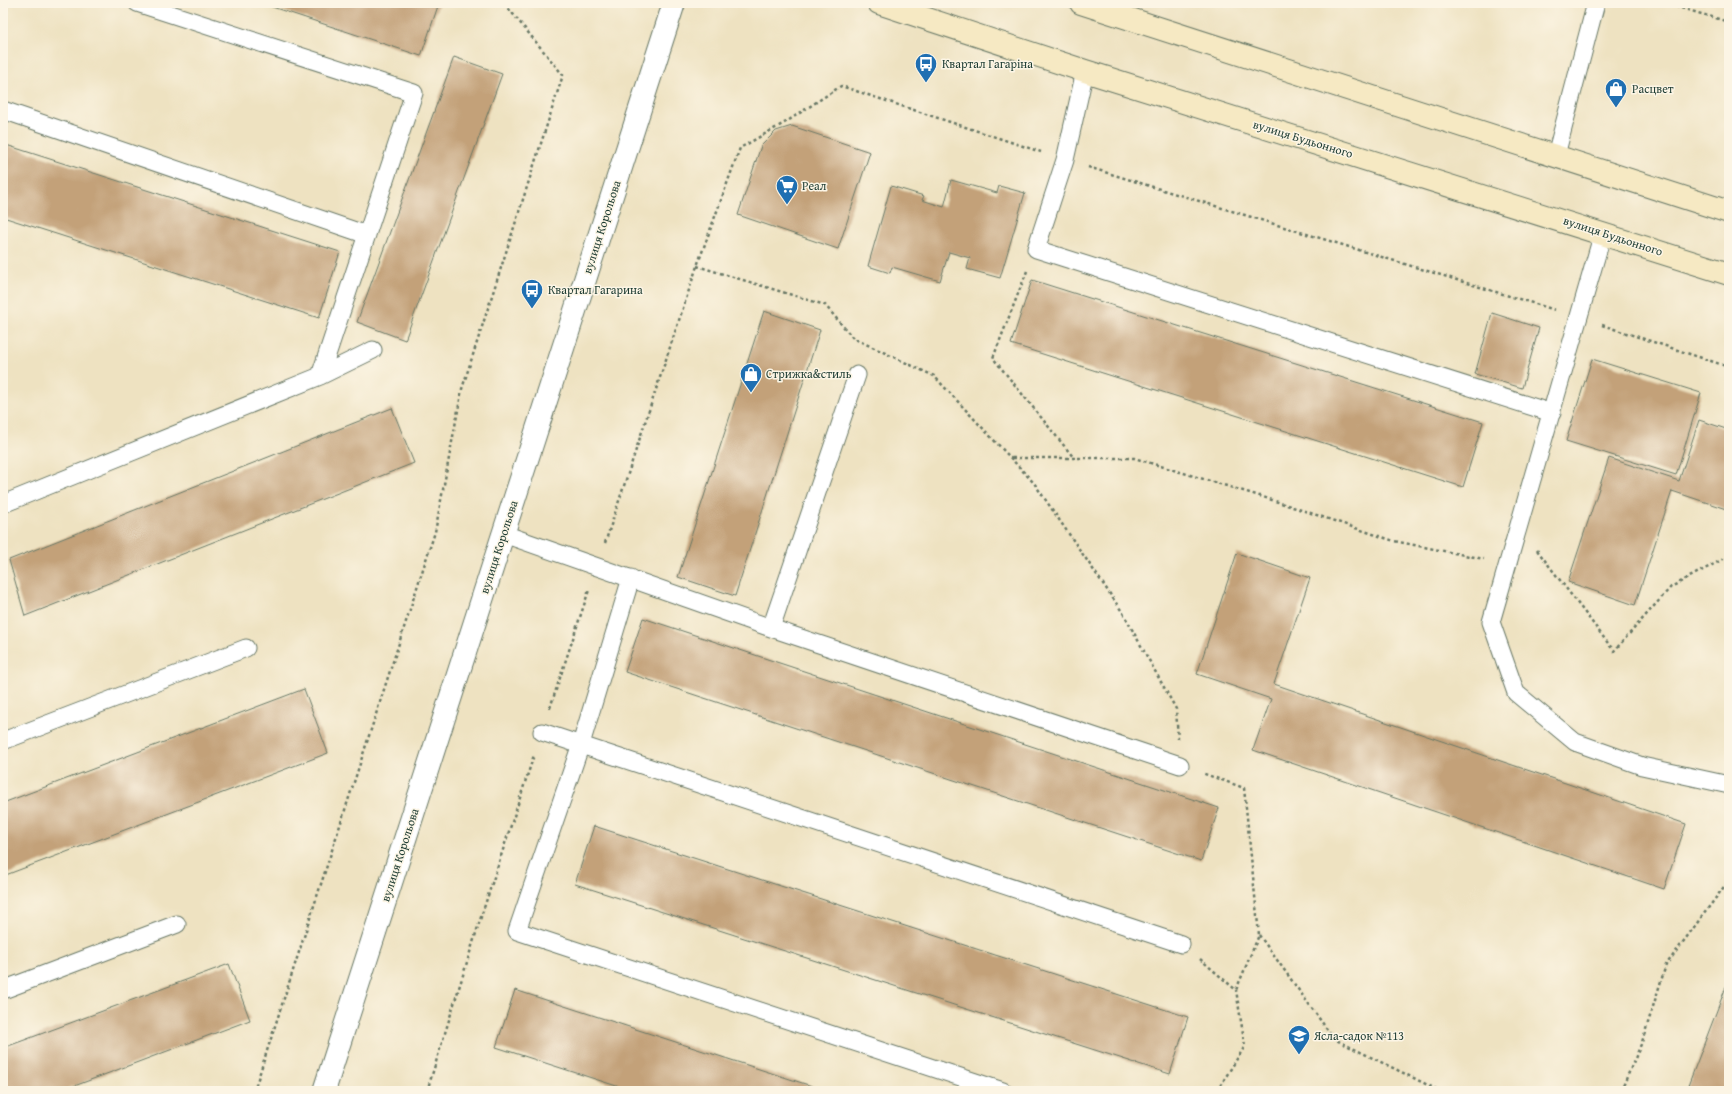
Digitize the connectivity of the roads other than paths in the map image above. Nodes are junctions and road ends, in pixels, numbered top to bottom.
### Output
1 (136, 3) edge
2 (674, 3) edge
3 (879, 3) edge
4 (1081, 3) edge
5 (1596, 3) edge
6 (1085, 71) junction
7 (3, 110) edge
8 (1556, 156) junction
9 (1729, 212) edge
10 (1603, 233) junction
11 (367, 235) junction
12 (1729, 274) edge
13 (373, 350) dead end
14 (857, 375) dead end
15 (320, 376) junction
16 (1552, 413) junction
17 (3, 504) edge
18 (504, 534) junction
19 (631, 578) junction
20 (771, 628) junction
21 (246, 648) dead end
22 (542, 732) road end
23 (3, 741) edge
24 (580, 744) junction
25 (1180, 765) road end
26 (1729, 785) edge
27 (177, 924) dead end
28 (1181, 944) road end
29 (3, 990) edge
30 (324, 1091) edge
31 (1003, 1091) edge

1 - 11 lane
2 - 18 street, вулиця Корольова
3 - 6 main road, вулиця Будьонного
4 - 8 main road
5 - 8 lane
6 - 10 main road, вулиця Будьонного
6 - 16 lane
7 - 11 lane
8 - 9 main road
10 - 12 main road, вулиця Будьонного
10 - 16 lane
11 - 15 lane
13 - 15 lane
14 - 20 lane
15 - 17 lane
16 - 26 lane
18 - 19 lane
18 - 30 street, вулиця Корольова
19 - 20 lane
19 - 24 lane
20 - 25 lane
21 - 23 lane
22 - 24 lane
24 - 28 lane
24 - 31 lane
27 - 29 lane

